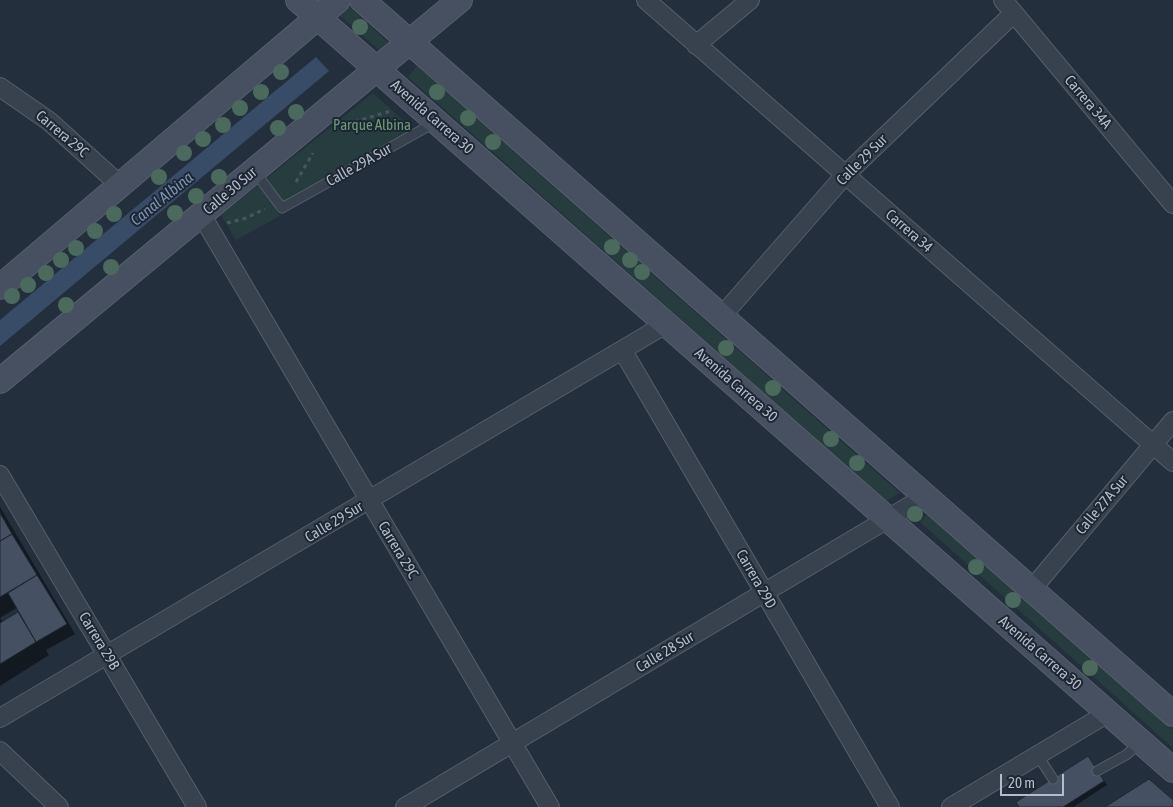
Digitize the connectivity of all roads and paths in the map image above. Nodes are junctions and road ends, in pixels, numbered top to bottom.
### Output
1 (298, 0) edge
2 (338, 0) edge
3 (362, 0) edge
4 (460, 0) edge
5 (646, 0) edge
6 (750, 0) edge
7 (1009, 6) edge
8 (319, 18) junction
9 (409, 43) junction
10 (696, 44) junction
11 (377, 69) junction
12 (0, 87) edge
13 (400, 108) dead end
14 (436, 121) junction
15 (338, 127) dead end
16 (314, 150) dead end
17 (254, 171) junction
18 (845, 175) junction
19 (121, 186) junction
20 (1173, 204) edge
21 (279, 205) junction
22 (206, 222) junction
23 (0, 287) edge
24 (721, 317) junction
25 (666, 324) junction
26 (623, 351) junction
27 (0, 381) edge
28 (1173, 421) edge
29 (1152, 444) junction
30 (1173, 462) edge
31 (0, 475) edge
32 (926, 496) junction
33 (370, 500) junction
34 (888, 519) junction
35 (1032, 589) junction
36 (764, 593) junction
37 (107, 656) junction
38 (1108, 713) junction
39 (1173, 714) edge
40 (0, 718) edge
41 (1141, 742) junction
42 (512, 743) junction
43 (0, 751) edge
44 (1038, 756) junction
45 (1173, 770) edge
46 (1098, 771) dead end
47 (1053, 778) dead end
48 (59, 807) edge
49 (197, 807) edge
50 (405, 807) edge
51 (550, 807) edge
52 (890, 807) edge
53 (951, 807) edge

1 - 8 main road, Avenida Carrera 30
2 - 8 main road
3 - 9 main road
4 - 9 main road, Calle 30 Sur
5 - 10 street, Carrera 34
6 - 10 street
7 - 18 street, Calle 29 Sur
7 - 20 street, Carrera 34A
8 - 11 main road, Avenida Carrera 30
8 - 19 main road
9 - 11 main road, Calle 30 Sur
9 - 24 main road
10 - 18 street, Carrera 34
11 - 14 main road, Avenida Carrera 30
11 - 17 main road, Calle 30 Sur
12 - 19 street, Carrera 29C
13 - 15 path
14 - 21 lane, Calle 29A Sur
14 - 25 main road, Avenida Carrera 30
16 - 21 path
17 - 21 lane
17 - 22 main road, Calle 30 Sur
18 - 24 street, Calle 29 Sur
18 - 29 street, Carrera 34
19 - 23 main road
21 - 22 path
22 - 27 main road, Calle 30 Sur
22 - 33 street, Carrera 29C
24 - 32 main road
25 - 26 street, Calle 29 Sur
25 - 34 main road, Avenida Carrera 30
26 - 33 street, Calle 29 Sur
26 - 36 street, Carrera 29D
28 - 29 street, Calle 27A Sur
29 - 30 street, Carrera 34
29 - 35 street, Calle 27A Sur
31 - 37 street, Carrera 29B
32 - 34 street, Calle 28 Sur
32 - 35 main road
33 - 37 street, Calle 29 Sur
33 - 42 street, Carrera 29C
34 - 36 street, Calle 28 Sur
34 - 38 main road, Avenida Carrera 30
35 - 39 main road
36 - 42 street, Calle 28 Sur
36 - 52 street, Carrera 29D
37 - 40 street, Calle 29 Sur
37 - 49 street, Carrera 29B
38 - 41 main road, Avenida Carrera 30
38 - 44 street
41 - 45 main road, Avenida Carrera 30
41 - 46 lane
42 - 50 street, Calle 28 Sur
42 - 51 street, Carrera 29C
43 - 48 street
44 - 47 lane
44 - 53 street

